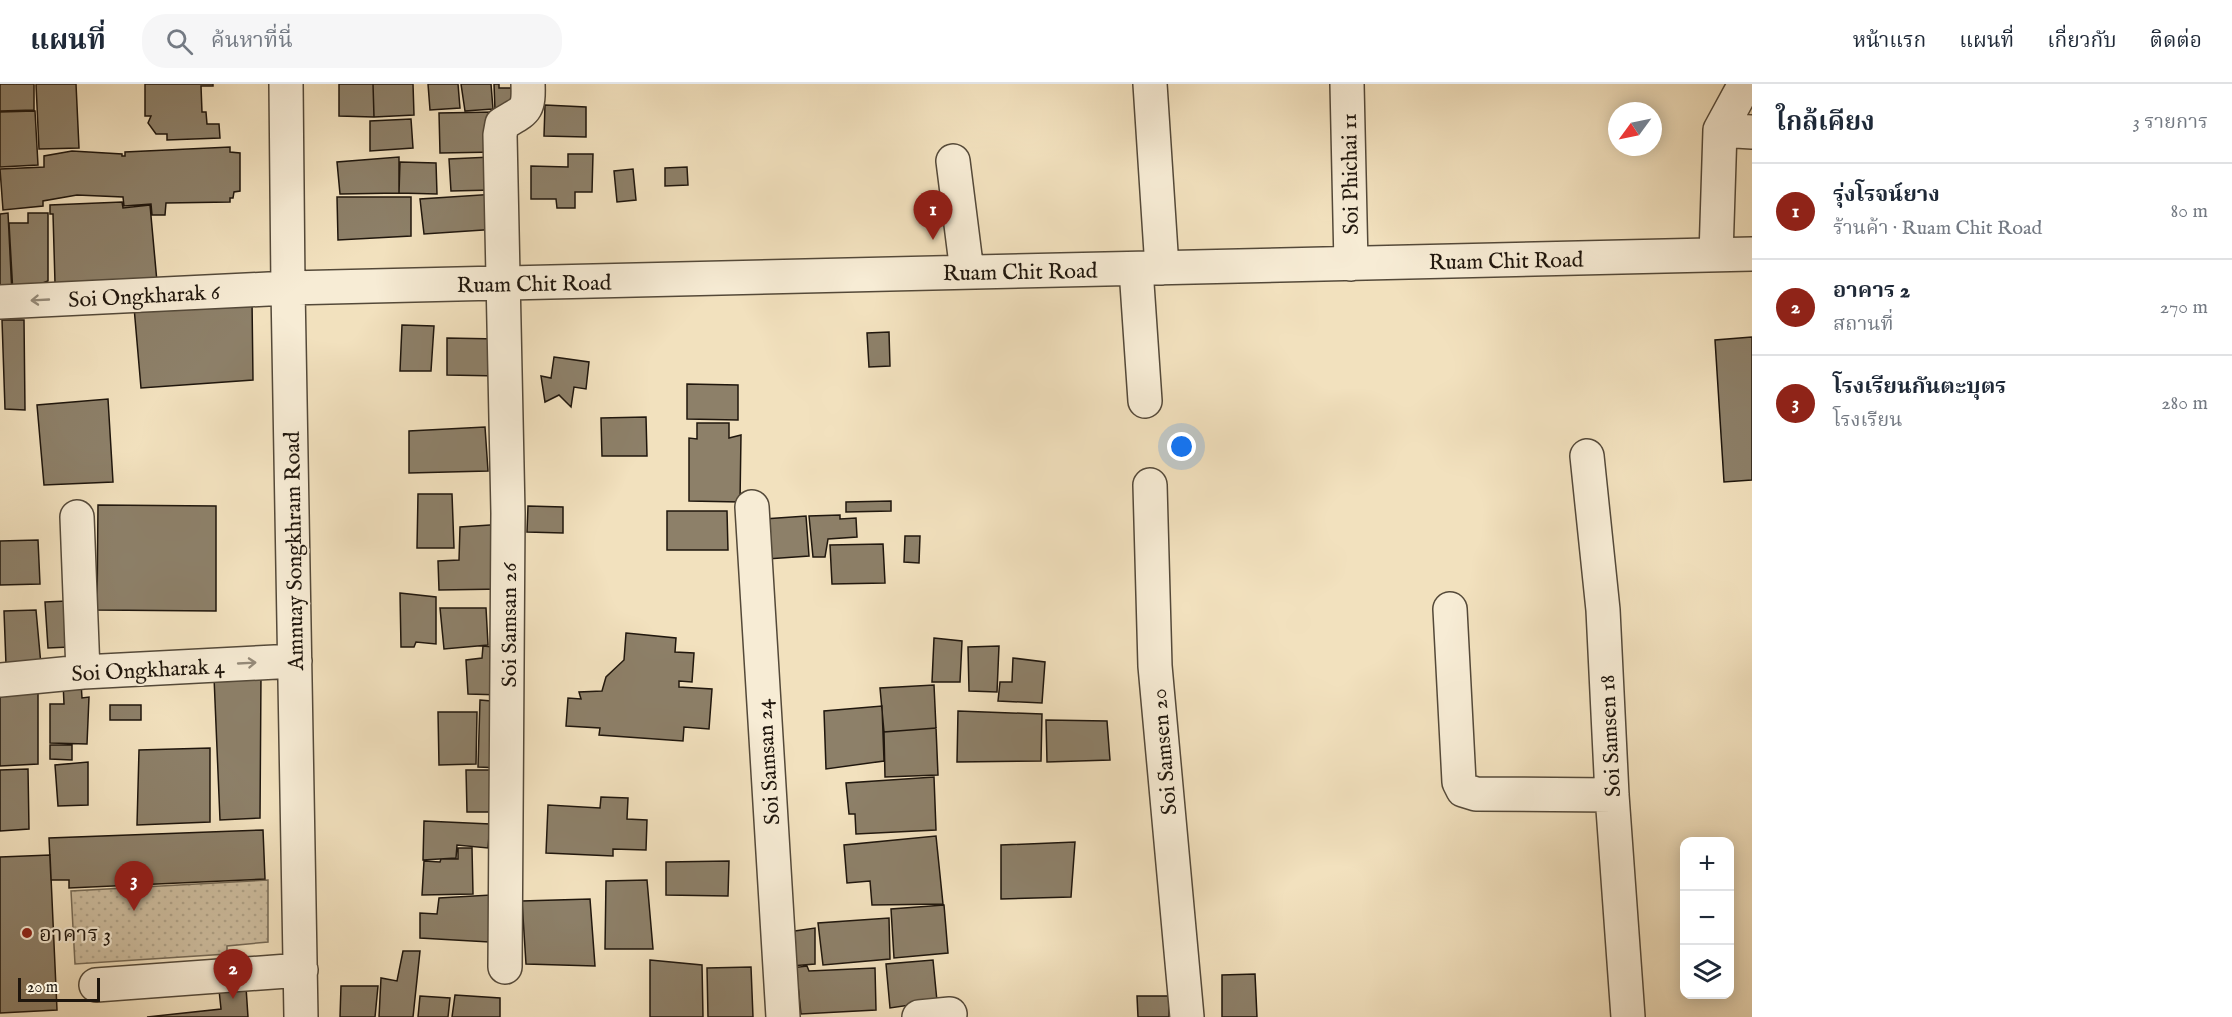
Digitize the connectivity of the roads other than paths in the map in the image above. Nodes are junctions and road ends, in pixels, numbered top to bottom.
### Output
1 (286, 84) edge
2 (528, 84) edge
3 (1150, 84) edge
4 (1347, 84) edge
5 (1745, 84) edge
6 (1720, 130) junction
7 (1752, 132) edge
8 (953, 160) dead end
9 (1716, 255) junction
10 (1752, 255) edge
11 (1351, 264) junction
12 (1149, 268) junction
13 (967, 272) junction
14 (505, 283) junction
15 (288, 288) junction
16 (0, 302) edge
17 (1145, 401) dead end
18 (1587, 456) dead end
19 (1149, 485) dead end
20 (752, 507) dead end
21 (77, 517) dead end
22 (1450, 609) dead end
23 (295, 661) junction
24 (84, 672) junction
25 (0, 680) edge
26 (1612, 795) junction
27 (505, 967) dead end
28 (301, 969) junction
29 (96, 985) dead end
30 (301, 1017) edge
31 (783, 1017) edge
32 (1186, 1017) edge
33 (1628, 1017) edge

1 - 15 street, Amnuay Songkhram Road
2 - 14 street, Soi Samsan 26
3 - 12 street
4 - 11 street, Soi Phichai 11
5 - 6 street
6 - 7 street
6 - 9 street
8 - 13 street
9 - 10 street, Ruam Chit Road
9 - 11 street, Ruam Chit Road
11 - 12 street, Ruam Chit Road
12 - 13 street, Ruam Chit Road
12 - 17 street
13 - 14 street, Ruam Chit Road
14 - 15 street, Ruam Chit Road
14 - 27 street, Soi Samsan 26
15 -> 16 street, Soi Ongkharak 6
15 - 23 street, Amnuay Songkhram Road
18 - 26 street, Soi Samsen 18
19 - 32 street, Soi Samsen 20
20 - 31 street, Soi Samsan 24
21 - 24 street
22 - 26 street
24 -> 23 street, Soi Ongkharak 4
23 - 28 street, Amnuay Songkhram Road
24 - 25 street, Soi Ongkharak 4
26 - 33 street, Soi Samsen 18
28 - 29 street
28 - 30 street, Amnuay Songkhram Road

